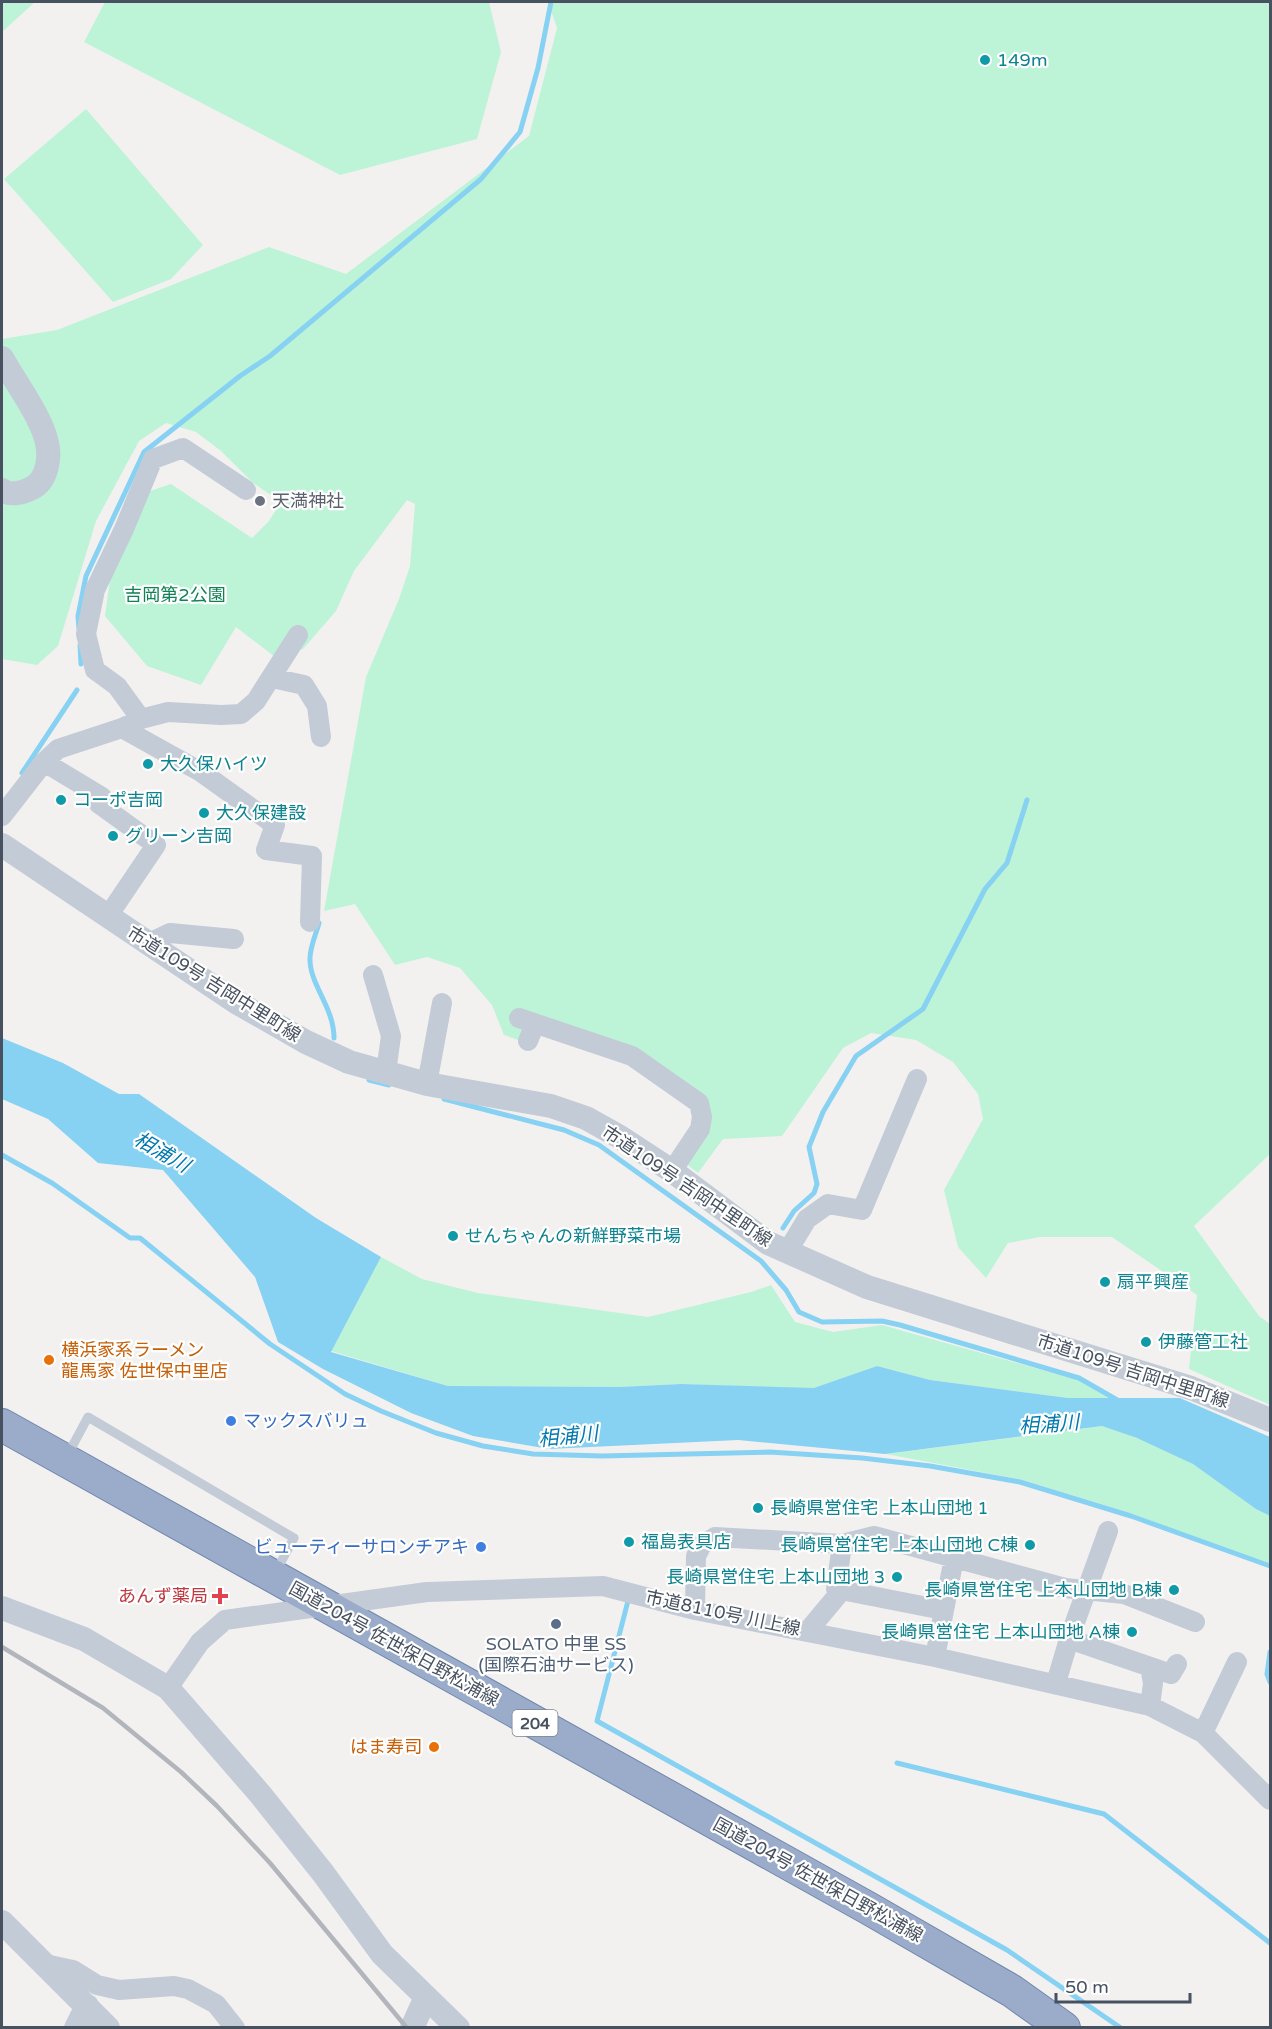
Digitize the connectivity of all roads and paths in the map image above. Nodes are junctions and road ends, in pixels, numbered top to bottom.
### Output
1 (2, 358) edge
2 (2, 490) edge
3 (246, 490) dead end
4 (298, 636) dead end
5 (272, 678) junction
6 (141, 719) junction
7 (122, 728) junction
8 (321, 737) dead end
9 (44, 762) junction
10 (2, 816) edge
11 (2, 845) edge
12 (108, 916) junction
13 (310, 922) dead end
14 (234, 939) dead end
15 (149, 943) junction
16 (373, 975) dead end
17 (442, 1003) dead end
18 (527, 1028) dead end
19 (386, 1072) junction
20 (918, 1079) dead end
21 (427, 1084) junction
22 (672, 1171) junction
23 (787, 1252) junction
24 (1270, 1420) edge
25 (2, 1425) edge
26 (64, 1461) junction
27 (1108, 1531) dead end
28 (842, 1544) junction
29 (954, 1558) junction
30 (273, 1577) junction
31 (1087, 1589) junction
32 (842, 1590) junction
33 (327, 1606) junction
34 (2, 1608) edge
35 (695, 1610) junction
36 (943, 1610) junction
37 (1195, 1622) dead end
38 (807, 1632) junction
39 (1069, 1639) junction
40 (935, 1657) junction
41 (1236, 1662) dead end
42 (1176, 1664) dead end
43 (1150, 1667) junction
44 (1056, 1683) junction
45 (168, 1688) junction
46 (1150, 1706) junction
47 (1203, 1733) junction
48 (1270, 1800) edge
49 (2, 1922) edge
50 (45, 1964) junction
51 (426, 1997) junction
52 (87, 2006) junction
53 (76, 2028) edge
54 (108, 2028) edge
55 (235, 2028) edge
56 (412, 2028) edge
57 (458, 2028) edge
58 (1064, 2028) edge

1 - 2 street
3 - 6 street
4 - 5 street
5 - 6 street
5 - 8 street
6 - 7 street
7 - 9 street
7 - 13 street
9 - 10 street
9 - 12 street
11 - 12 street, 市道109号 吉岡中里町線
12 - 15 street, 市道109号 吉岡中里町線
14 - 15 street
15 - 19 street, 市道109号 吉岡中里町線
16 - 19 street
17 - 21 street
18 - 22 street
19 - 21 street, 市道109号 吉岡中里町線
20 - 23 street
21 - 22 street, 市道109号 吉岡中里町線
22 - 23 street, 市道109号 吉岡中里町線
23 - 24 street, 市道109号 吉岡中里町線
25 - 26 highway, 国道204号 佐世保日野松浦線 / 204
26 - 30 highway, 国道204号 佐世保日野松浦線 / 204
26 - 30 lane
27 - 31 street
28 - 29 street
28 - 32 street
28 - 35 street
29 - 31 street
29 - 36 street
30 - 33 highway, 国道204号 佐世保日野松浦線 / 204
31 - 37 street
31 - 39 street
32 - 36 street
32 - 38 street
33 - 35 street, 市道8110号 川上線
33 - 45 street, 市道8110号 川上線
33 - 58 highway, 国道204号 佐世保日野松浦線 / 204
34 - 45 street
35 - 38 street, 市道8110号 川上線
36 - 40 street
38 - 40 street, 市道8110号 川上線
39 - 43 street
39 - 44 street
40 - 44 street, 市道8110号 川上線
41 - 47 street
42 - 43 street
43 - 46 street
44 - 46 street, 市道8110号 川上線
45 - 51 street
46 - 47 street, 市道8110号 川上線
47 - 48 street, 市道8110号 川上線
49 - 50 street
50 - 52 street
50 - 55 street
51 - 56 street
51 - 57 street
52 - 53 street
52 - 54 street

